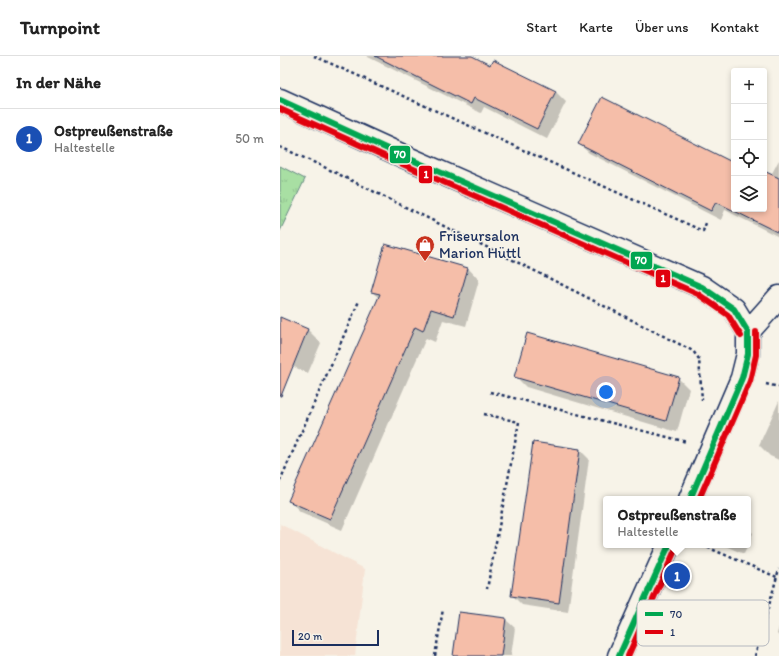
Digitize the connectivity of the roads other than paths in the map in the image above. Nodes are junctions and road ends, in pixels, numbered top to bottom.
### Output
1 (280, 100) edge
2 (779, 297) edge
3 (748, 332) junction
4 (691, 496) edge
5 (668, 548) edge
6 (644, 600) edge
7 (637, 616) edge
8 (619, 656) edge

1 - 3 street
2 - 3 street
3 - 4 street
5 - 6 street
7 - 8 street

